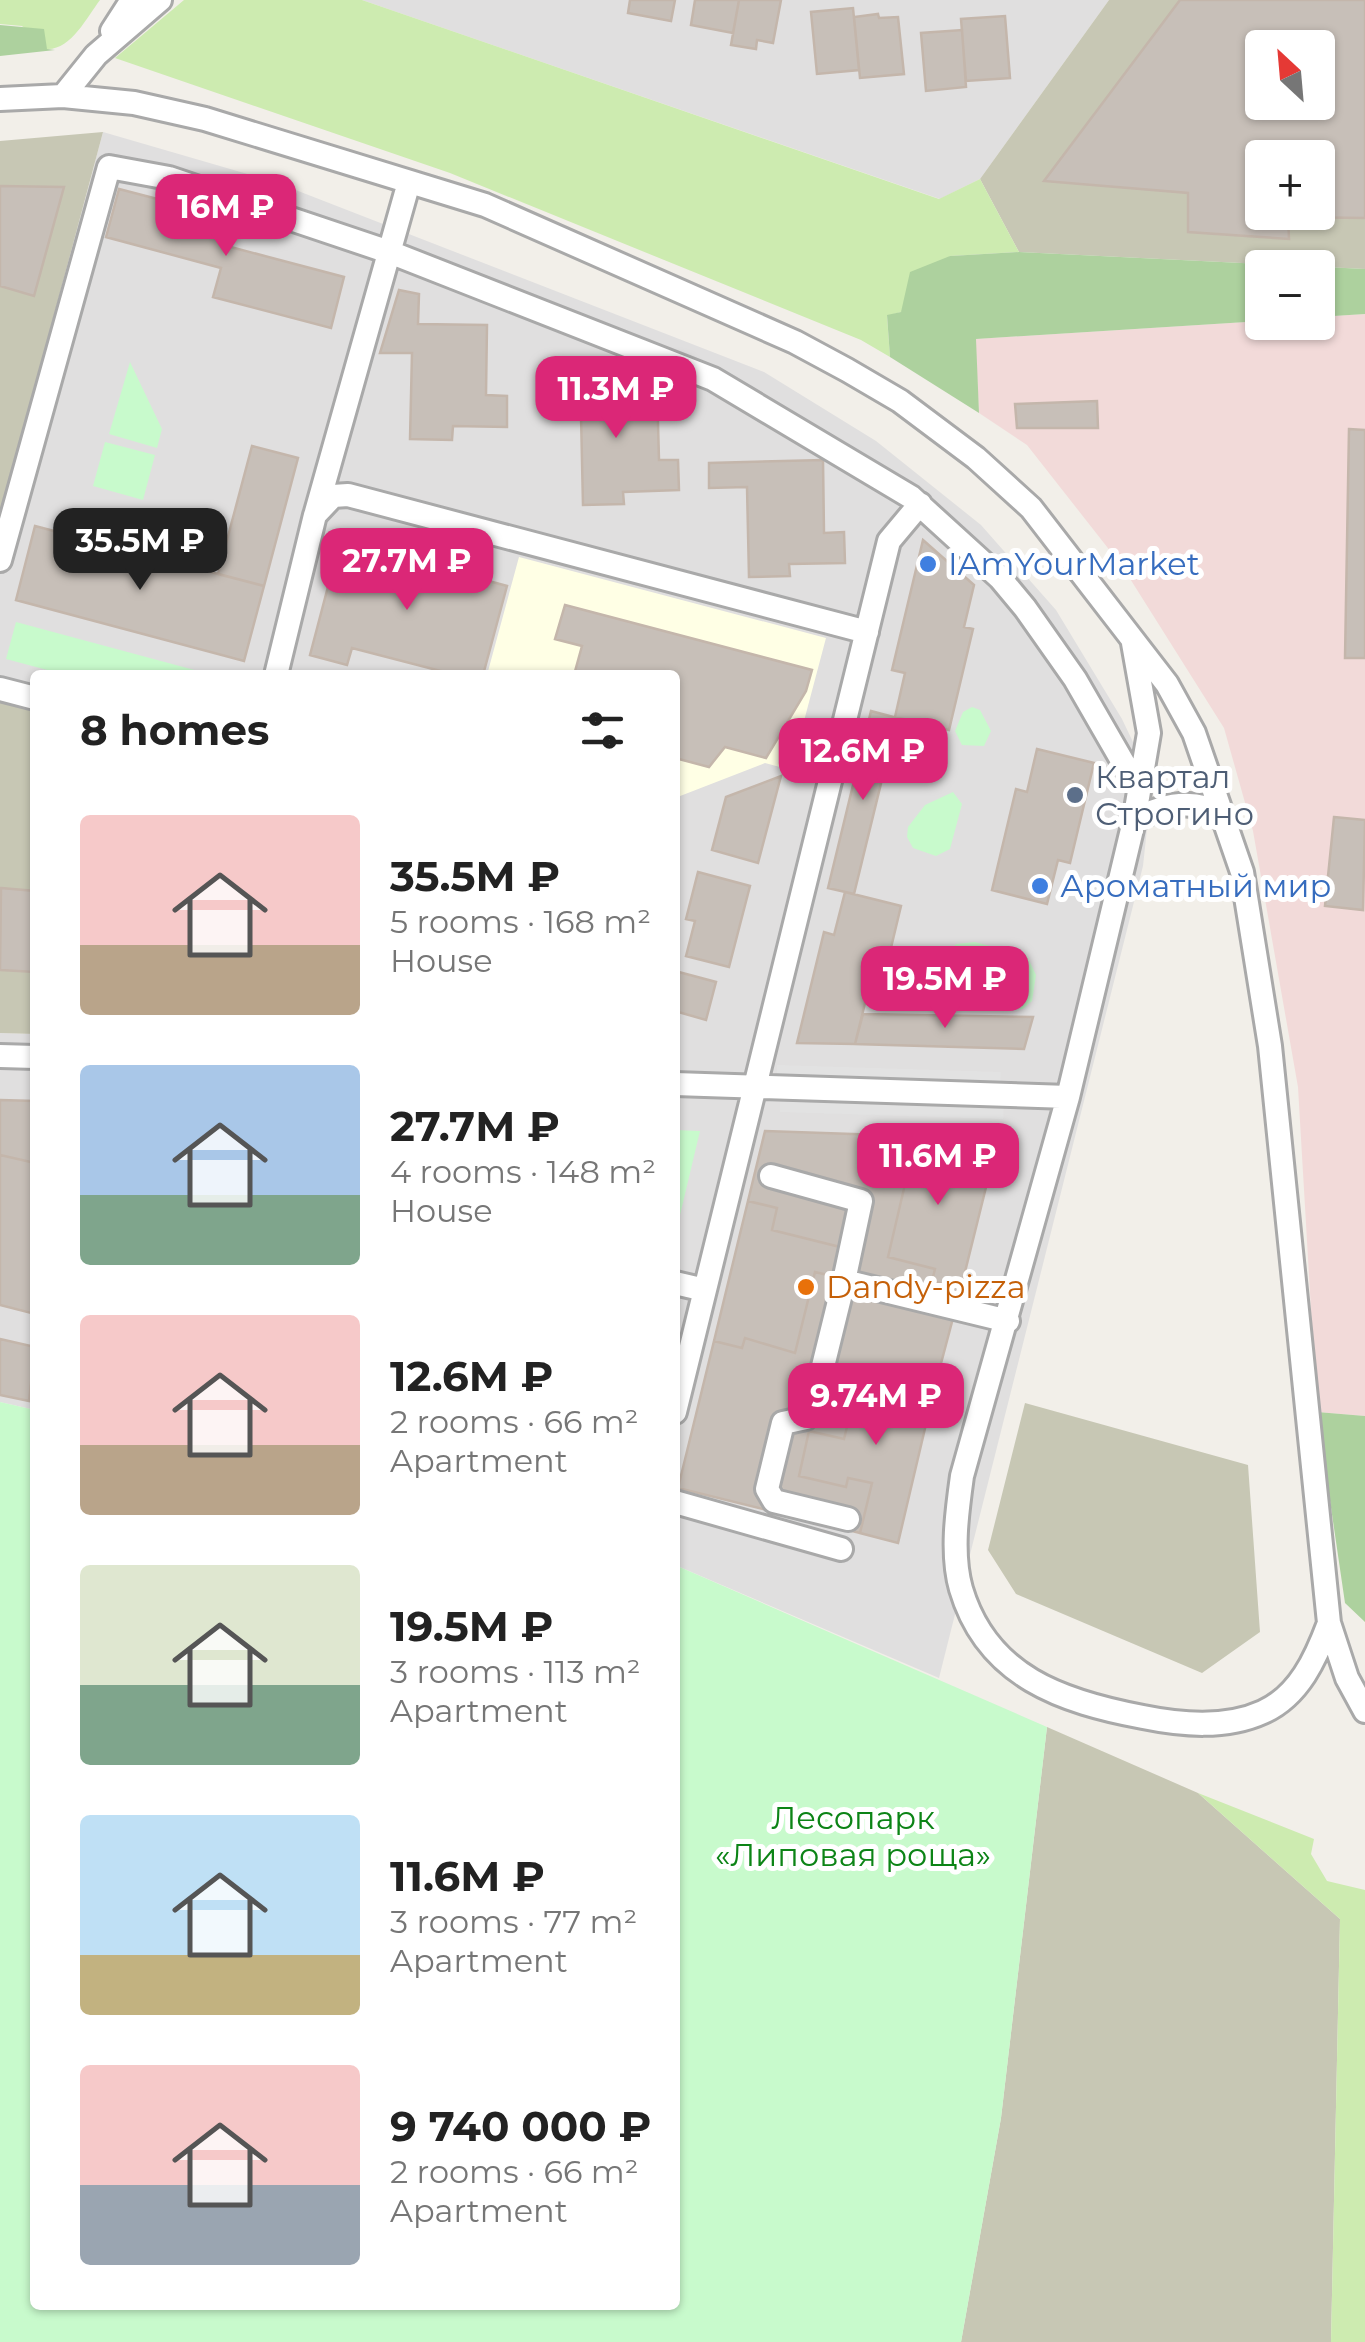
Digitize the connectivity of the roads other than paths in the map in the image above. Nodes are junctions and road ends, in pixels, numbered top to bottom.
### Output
1 (132, 0) edge
2 (160, 0) edge
3 (96, 55) junction
4 (62, 96) junction
5 (0, 99) edge
6 (408, 182) junction
7 (392, 253) junction
8 (920, 504) junction
9 (315, 515) junction
10 (0, 560) edge
11 (867, 632) junction
12 (1133, 640) junction
13 (277, 670) edge
14 (0, 689) edge
15 (30, 697) edge
16 (1138, 790) junction
17 (1224, 814) junction
18 (1134, 822) junction
19 (0, 1056) edge
20 (30, 1058) edge
21 (680, 1084) edge
22 (756, 1087) junction
23 (1068, 1096) junction
24 (770, 1176) dead end
25 (844, 1280) junction
26 (680, 1283) edge
27 (705, 1290) junction
28 (1008, 1321) junction
29 (680, 1401) edge
30 (680, 1505) edge
31 (848, 1519) dead end
32 (840, 1549) dead end
33 (1328, 1623) junction
34 (1310, 1668) junction
35 (1345, 1671) junction
36 (1365, 1711) edge

1 - 3 street
2 - 3 street
3 - 4 street
4 - 5 street
4 - 6 street
6 - 7 street
6 - 12 street
7 - 8 street
7 - 9 street
7 - 10 street
8 - 11 street
8 - 16 street
9 - 11 street
9 - 13 street
11 - 22 street
12 - 16 street
12 - 17 street
14 - 15 street
16 - 18 street
17 - 18 street
17 - 33 street
18 - 23 street
19 - 20 street
21 - 22 street
22 - 23 street
22 - 27 street
23 - 28 street
24 - 25 street
25 - 28 street
25 - 31 street
26 - 27 street
27 - 29 street
28 - 34 street
30 - 32 street
33 - 34 street
33 - 35 street
34 - 35 street
35 - 36 street

